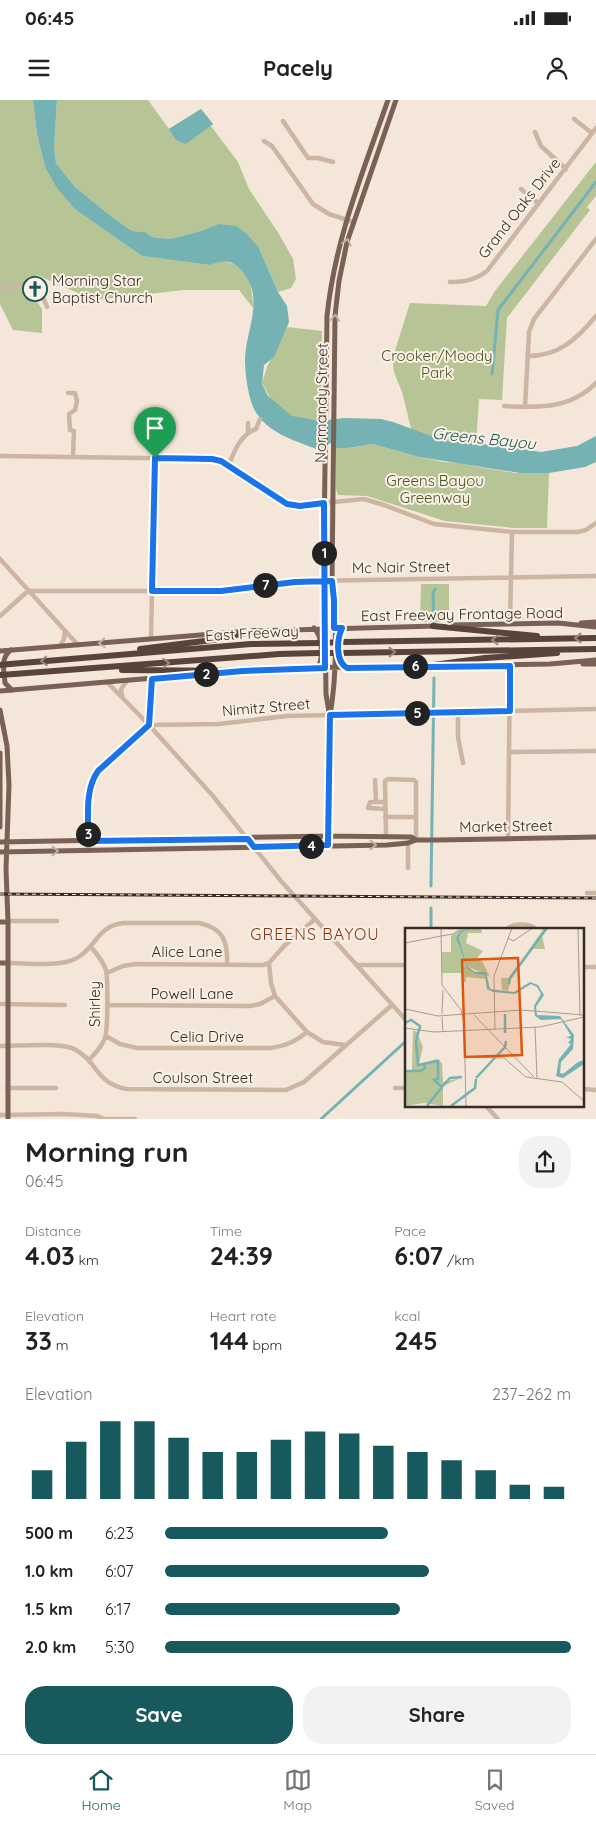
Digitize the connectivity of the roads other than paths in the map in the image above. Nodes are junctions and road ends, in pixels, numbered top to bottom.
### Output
1 (388, 100) edge
2 (396, 100) edge
3 (574, 119) dead end
4 (283, 121) dead end
5 (380, 124) junction
6 (386, 127) junction
7 (596, 128) edge
8 (535, 132) dead end
9 (592, 133) junction
10 (264, 141) dead end
11 (333, 162) dead end
12 (566, 169) junction
13 (364, 171) junction
14 (371, 173) junction
15 (521, 189) dead end
16 (538, 203) junction
17 (346, 219) junction
18 (353, 222) junction
19 (596, 239) edge
20 (450, 282) dead end
21 (0, 288) edge
22 (48, 307) dead end
23 (596, 316) edge
24 (528, 356) junction
25 (596, 383) edge
26 (68, 393) dead end
27 (504, 406) dead end
28 (525, 407) junction
29 (260, 419) dead end
30 (248, 423) dead end
31 (248, 432) junction
32 (0, 456) edge
33 (73, 456) junction
34 (155, 458) junction
35 (229, 465) junction
36 (332, 502) junction
37 (324, 503) junction
38 (596, 523) edge
39 (512, 532) junction
40 (0, 559) edge
41 (596, 576) edge
42 (510, 578) junction
43 (332, 581) junction
44 (324, 582) junction
45 (28, 590) junction
46 (152, 591) junction
47 (0, 616) edge
48 (596, 622) edge
49 (558, 623) junction
50 (510, 624) junction
51 (433, 626) junction
52 (596, 627) edge
53 (314, 628) junction
54 (326, 628) junction
55 (334, 628) junction
56 (342, 628) junction
57 (65, 631) junction
58 (255, 631) junction
59 (151, 638) junction
60 (561, 638) junction
61 (596, 638) edge
62 (78, 645) junction
63 (60, 646) junction
64 (586, 649) junction
65 (596, 649) edge
66 (1, 650) edge
67 (12, 650) junction
68 (63, 659) junction
69 (596, 660) edge
70 (550, 664) junction
71 (596, 664) edge
72 (0, 665) edge
73 (426, 666) junction
74 (510, 666) junction
75 (318, 668) junction
76 (325, 668) junction
77 (334, 668) junction
78 (347, 668) junction
79 (83, 669) junction
80 (243, 671) junction
81 (0, 675) edge
82 (152, 679) junction
83 (127, 682) junction
84 (108, 683) junction
85 (12, 690) junction
86 (0, 691) edge
87 (122, 697) junction
88 (0, 710) edge
89 (596, 710) edge
90 (510, 711) junction
91 (458, 712) junction
92 (330, 715) junction
93 (149, 725) junction
94 (7, 746) junction
95 (0, 747) edge
96 (596, 751) edge
97 (510, 752) junction
98 (0, 753) edge
99 (463, 763) dead end
100 (375, 780) dead end
101 (376, 802) junction
102 (385, 802) junction
103 (385, 810) junction
104 (385, 817) junction
105 (416, 817) junction
106 (0, 827) edge
107 (328, 836) junction
108 (386, 836) junction
109 (596, 837) edge
110 (248, 839) junction
111 (508, 839) junction
112 (416, 840) junction
113 (88, 841) junction
114 (0, 842) edge
115 (7, 843) junction
116 (408, 844) junction
117 (328, 845) junction
118 (254, 847) junction
119 (88, 851) junction
120 (0, 852) edge
121 (7, 852) junction
122 (408, 868) dead end
123 (587, 893) dead end
124 (596, 893) edge
125 (315, 919) junction
126 (0, 922) edge
127 (8, 922) junction
128 (57, 922) dead end
129 (508, 928) edge
130 (535, 928) edge
131 (90, 947) junction
132 (0, 963) edge
133 (8, 963) junction
134 (269, 963) junction
135 (227, 964) junction
136 (358, 965) junction
137 (405, 965) edge
138 (107, 973) junction
139 (275, 996) junction
140 (0, 1004) edge
141 (7, 1004) junction
142 (65, 1005) dead end
143 (107, 1005) junction
144 (392, 1005) junction
145 (405, 1019) edge
146 (307, 1032) junction
147 (106, 1036) junction
148 (345, 1045) junction
149 (0, 1046) edge
150 (8, 1046) junction
151 (89, 1060) junction
152 (7, 1088) junction
153 (56, 1088) dead end
154 (395, 1088) dead end
155 (405, 1088) edge
156 (486, 1106) edge
157 (0, 1115) edge
158 (8, 1117) edge
159 (64, 1117) edge
160 (104, 1119) edge
161 (135, 1119) edge
162 (498, 1119) edge

1 - 5 main road, Normandy Street
2 - 6 main road, Normandy Street
3 - 9 street
4 - 11 street
5 - 6 main road
5 - 13 main road, Normandy Street
6 - 14 main road, Normandy Street
7 - 9 street, Grand Oaks Drive
8 - 12 street
9 - 12 street, Grand Oaks Drive
10 - 17 street
12 - 16 street, Grand Oaks Drive
13 - 14 main road
13 - 17 main road, Normandy Street
14 - 18 main road, Normandy Street
15 - 16 street
16 - 20 street, Grand Oaks Drive
17 - 18 street
17 - 37 main road, Normandy Street
36 -> 18 main road, Normandy Street
19 - 24 street
21 - 22 street
23 - 24 street
24 - 28 street
25 - 28 street
26 - 33 street
27 - 28 street
29 - 31 street
30 - 31 street
31 - 35 street
32 - 33 street
33 - 34 street
34 - 35 street
34 - 46 street
35 - 37 street
36 - 37 street
36 - 39 street
36 - 43 main road, Normandy Street
37 - 44 main road, Normandy Street
38 - 39 street
39 - 42 street
40 - 45 street
41 - 42 street, Mc Nair Street
42 - 43 street, Mc Nair Street
42 - 50 street
43 - 44 street, Mc Nair Street
43 - 55 main road, Normandy Street
44 - 46 street, Mc Nair Street
44 - 54 main road, Normandy Street
45 - 46 street, Mc Nair Street
45 - 47 street
45 - 57 street
46 - 59 street
48 - 49 main road
49 - 50 main road, East Freeway Frontage Road
49 - 52 main road, East Freeway Frontage Road
50 - 51 main road, East Freeway Frontage Road
51 - 56 main road, East Freeway Frontage Road
51 - 60 highway
53 - 54 main road, East Freeway Frontage Road
53 - 58 main road, East Freeway Frontage Road
53 - 75 main road
54 - 55 main road, East Freeway Frontage Road
54 - 76 main road, Normandy Street
55 - 56 main road, East Freeway Frontage Road
55 - 77 main road, Normandy Street
56 - 78 main road
57 - 62 street
57 - 63 street
58 - 59 main road, East Freeway Frontage Road
58 - 68 highway
59 -> 62 main road, East Freeway Frontage Road
61 -> 60 highway, East Freeway
60 -> 68 highway, East Freeway, bridge
62 - 63 main road, East Freeway Frontage Road
63 - 67 main road, East Freeway Frontage Road
64 - 65 highway, East Freeway
64 - 73 highway
79 -> 64 highway, East Freeway, bridge
66 - 67 main road, East Freeway Frontage Road
67 - 85 main road
68 -> 72 highway, East Freeway, bridge
69 - 70 main road
70 - 71 main road
70 - 74 main road
73 - 74 main road
73 - 78 main road
74 - 90 street
75 - 76 main road
75 - 80 main road
76 - 77 main road
76 - 92 main road, Normandy Street
77 - 78 main road
77 - 92 main road, Normandy Street
79 - 80 highway
79 - 81 highway, East Freeway, bridge
80 - 82 main road
82 - 83 main road
82 - 93 street
83 - 84 main road
83 - 87 street
84 - 85 main road
84 - 87 street
85 - 86 main road
87 - 93 street
88 - 94 main road
89 - 90 street, Nimitz Street
90 - 91 street, Nimitz Street
90 - 97 street
91 - 92 street, Nimitz Street
91 - 99 street
92 - 93 street, Nimitz Street
92 - 107 main road, Normandy Street
93 - 110 street
93 - 113 street
94 - 95 street
94 - 115 main road
96 - 97 street
97 - 111 street
98 - 106 main road
100 - 101 street
101 - 102 street
101 - 103 street
102 - 103 street
102 - 105 street
103 - 104 street
104 - 105 street
104 - 108 street
105 - 112 street
107 - 108 main road, Market Street
107 - 110 main road, Market Street
107 - 117 main road, Normandy Street
108 - 112 main road, Market Street
109 - 111 main road, Market Street
110 - 113 main road, Market Street
110 - 118 street
111 - 112 main road, Market Street
112 - 116 main road, Market Street
113 - 115 main road, Market Street
113 - 119 street
114 - 115 main road, Market Street
115 - 121 main road
117 -> 116 main road, Market Street
116 - 122 street
117 - 118 main road, Market Street
118 - 119 main road, Market Street
118 - 125 street
121 -> 119 main road, Market Street
120 - 121 main road, Market Street
121 - 127 main road
123 - 124 street
125 - 134 street
125 - 136 street
126 - 127 main road
127 - 128 street
127 - 133 main road
129 - 130 street
131 - 133 street
131 - 135 street
131 - 138 street, Shirley
132 - 133 main road
133 - 141 main road
134 - 135 street, Alice Lane
134 - 139 street
135 - 138 street, Alice Lane
136 - 137 street
136 - 144 street
138 - 143 street, Shirley
139 - 143 street, Powell Lane
139 - 146 street
140 - 141 street
141 - 142 street
141 - 150 main road
143 - 147 street, Shirley
144 - 145 street
144 - 148 street, Coulson Street
146 - 147 street, Celia Drive
146 - 148 street
147 - 151 street, Shirley
148 - 151 street, Coulson Street
149 - 150 street, Coulson Street
150 - 151 street, Coulson Street
150 - 152 main road
152 - 153 street
152 - 158 main road
154 - 155 street
156 - 162 street
157 - 158 street
158 - 159 street
159 - 160 street
160 - 161 street

